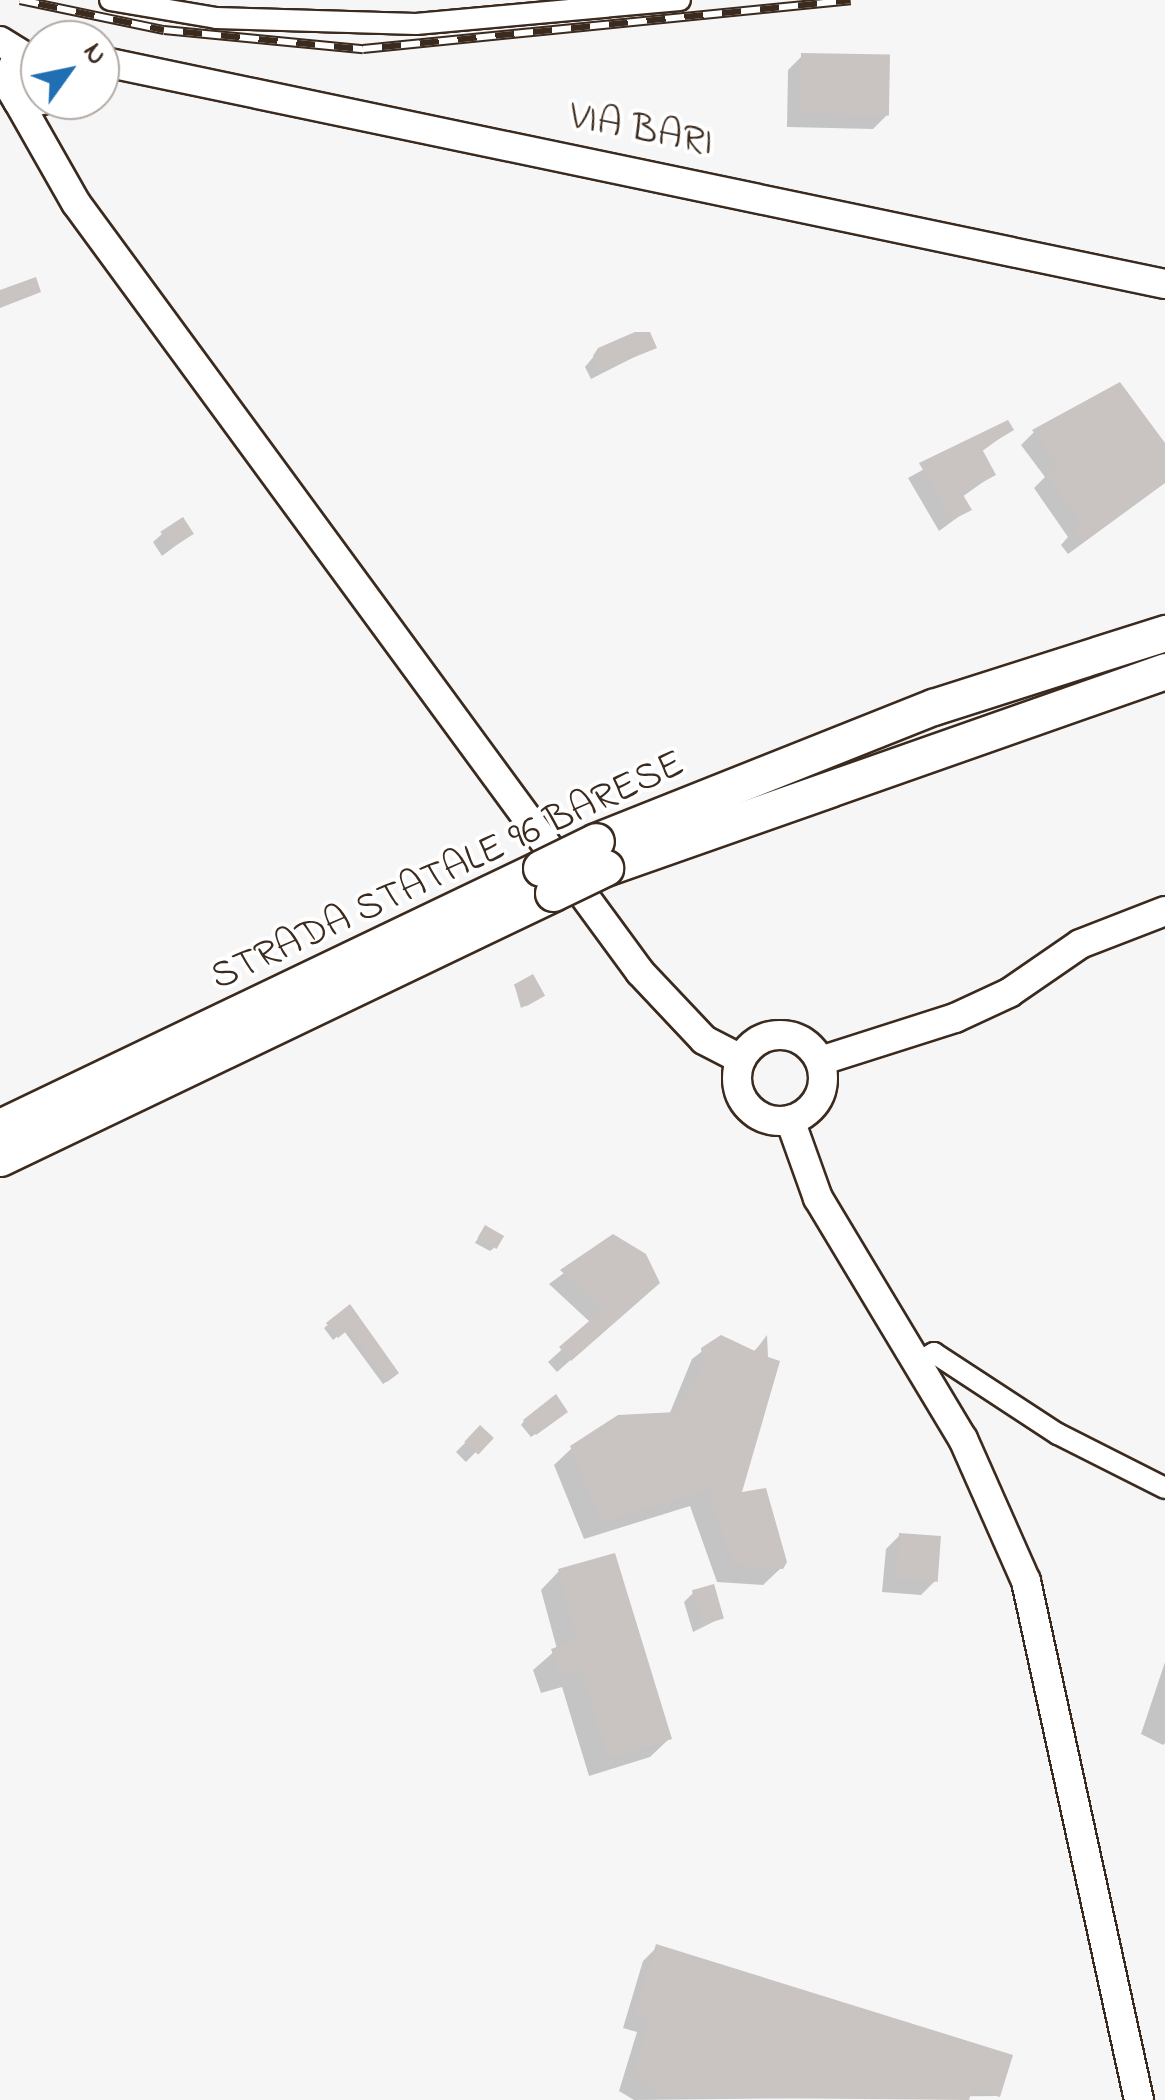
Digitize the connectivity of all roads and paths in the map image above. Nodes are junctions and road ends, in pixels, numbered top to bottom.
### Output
1 (110, 0) edge
2 (680, 0) edge
3 (20, 65) edge
4 (120, 70) edge
5 (20, 90) edge
6 (34, 120) edge
7 (1165, 284) edge
8 (1165, 633) edge
9 (1165, 671) edge
10 (1165, 694) edge
11 (1046, 710) junction
12 (600, 855) junction
13 (547, 880) junction
14 (1165, 911) edge
15 (741, 1059) junction
16 (820, 1062) junction
17 (790, 1120) junction
18 (0, 1126) edge
19 (0, 1158) edge
20 (916, 1364) junction
21 (1165, 1488) edge
22 (1140, 2100) edge

1 - 2 street
3 - 5 main road
4 - 7 main road, VIA BARI
6 - 15 main road
8 - 12 highway, STRADA STATALE 96 BARESE
9 - 11 highway, STRADA STATALE 96 BARESE
10 - 11 highway
11 - 12 highway, STRADA STATALE 96 BARESE
12 - 13 highway, STRADA STATALE 96 BARESE, bridge
13 - 18 highway, STRADA STATALE 96 BARESE
13 - 19 highway, STRADA STATALE 96 BARESE
14 - 16 main road
15 - 16 main road
15 - 17 main road
16 - 17 main road
17 - 20 main road
20 - 21 street
20 - 22 main road

